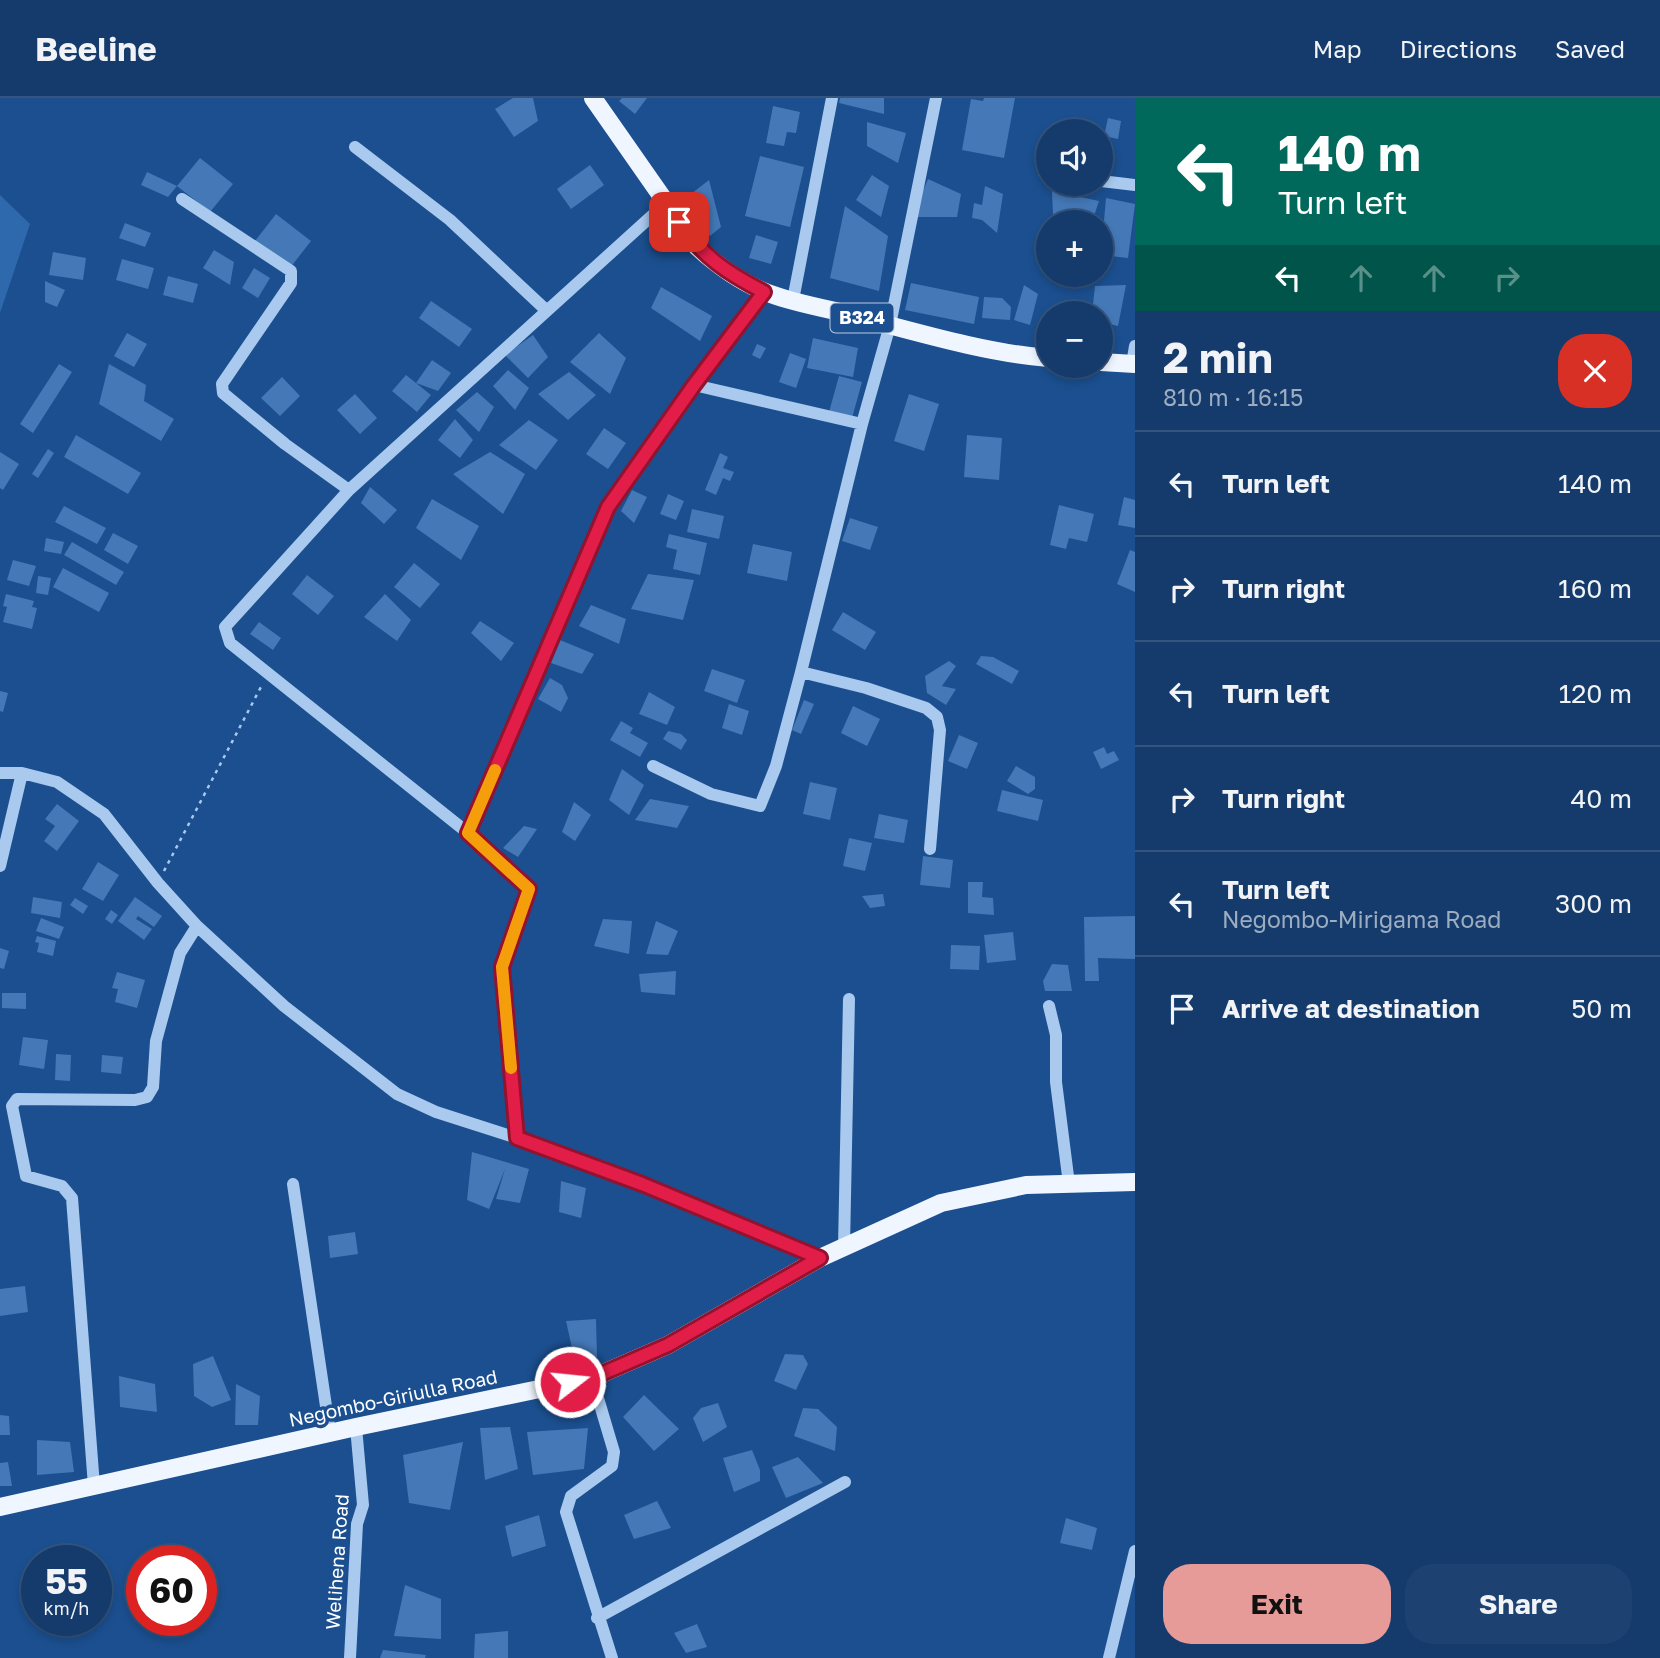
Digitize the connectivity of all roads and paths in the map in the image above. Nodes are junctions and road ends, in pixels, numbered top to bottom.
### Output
1 (593, 98) edge
2 (832, 98) edge
3 (936, 98) edge
4 (355, 147) dead end
5 (1113, 183) edge
6 (1135, 186) edge
7 (182, 199) dead end
8 (666, 203) junction
9 (764, 292) junction
10 (793, 300) junction
11 (547, 311) junction
12 (890, 325) junction
13 (1135, 346) edge
14 (1036, 357) edge
15 (1113, 363) edge
16 (1134, 364) edge
17 (694, 385) junction
18 (862, 424) junction
19 (349, 490) junction
20 (801, 672) junction
21 (268, 674) junction
22 (653, 766) dead end
23 (0, 773) edge
24 (22, 773) junction
25 (468, 833) junction
26 (930, 849) dead end
27 (0, 866) edge
28 (158, 883) junction
29 (197, 926) junction
30 (849, 999) dead end
31 (1049, 1006) dead end
32 (517, 1138) junction
33 (1135, 1182) edge
34 (293, 1184) dead end
35 (1069, 1184) junction
36 (844, 1247) junction
37 (820, 1258) junction
38 (592, 1378) junction
39 (356, 1427) junction
40 (330, 1433) junction
41 (845, 1482) dead end
42 (94, 1486) junction
43 (0, 1507) edge
44 (1135, 1551) edge
45 (597, 1618) junction
46 (350, 1658) edge
47 (612, 1658) edge
48 (1110, 1658) edge

1 - 8 main road, B324
2 - 10 street
3 - 12 street
4 - 11 street
5 - 6 street
7 - 19 street
8 - 9 main road, B324
8 - 11 street
9 - 10 main road, B324
9 - 17 street
10 - 12 main road, B324
11 - 19 street
12 - 14 main road, B324
12 - 18 street
13 - 16 street
15 - 16 main road
17 - 18 street
17 - 25 street
18 - 20 street
19 - 21 street
20 - 22 street
20 - 26 street
21 - 25 street
21 - 28 path
23 - 24 street
24 - 27 street
24 - 28 street
25 - 32 street
28 - 29 street
29 - 32 street
29 - 42 street
30 - 36 street
31 - 35 street
32 - 37 street
33 - 35 main road, Negombo-Giriulla Road
34 - 40 street
35 - 36 main road, Negombo-Giriulla Road
36 - 37 main road, Negombo-Giriulla Road
37 - 38 main road, Negombo-Giriulla Road
38 - 39 main road, Negombo-Giriulla Road
38 - 45 street
39 - 40 main road, Negombo-Giriulla Road
39 - 46 street, Welihena Road
40 - 42 main road, Negombo-Giriulla Road
41 - 45 street
42 - 43 main road, Negombo-Giriulla Road
44 - 48 street
45 - 47 street

